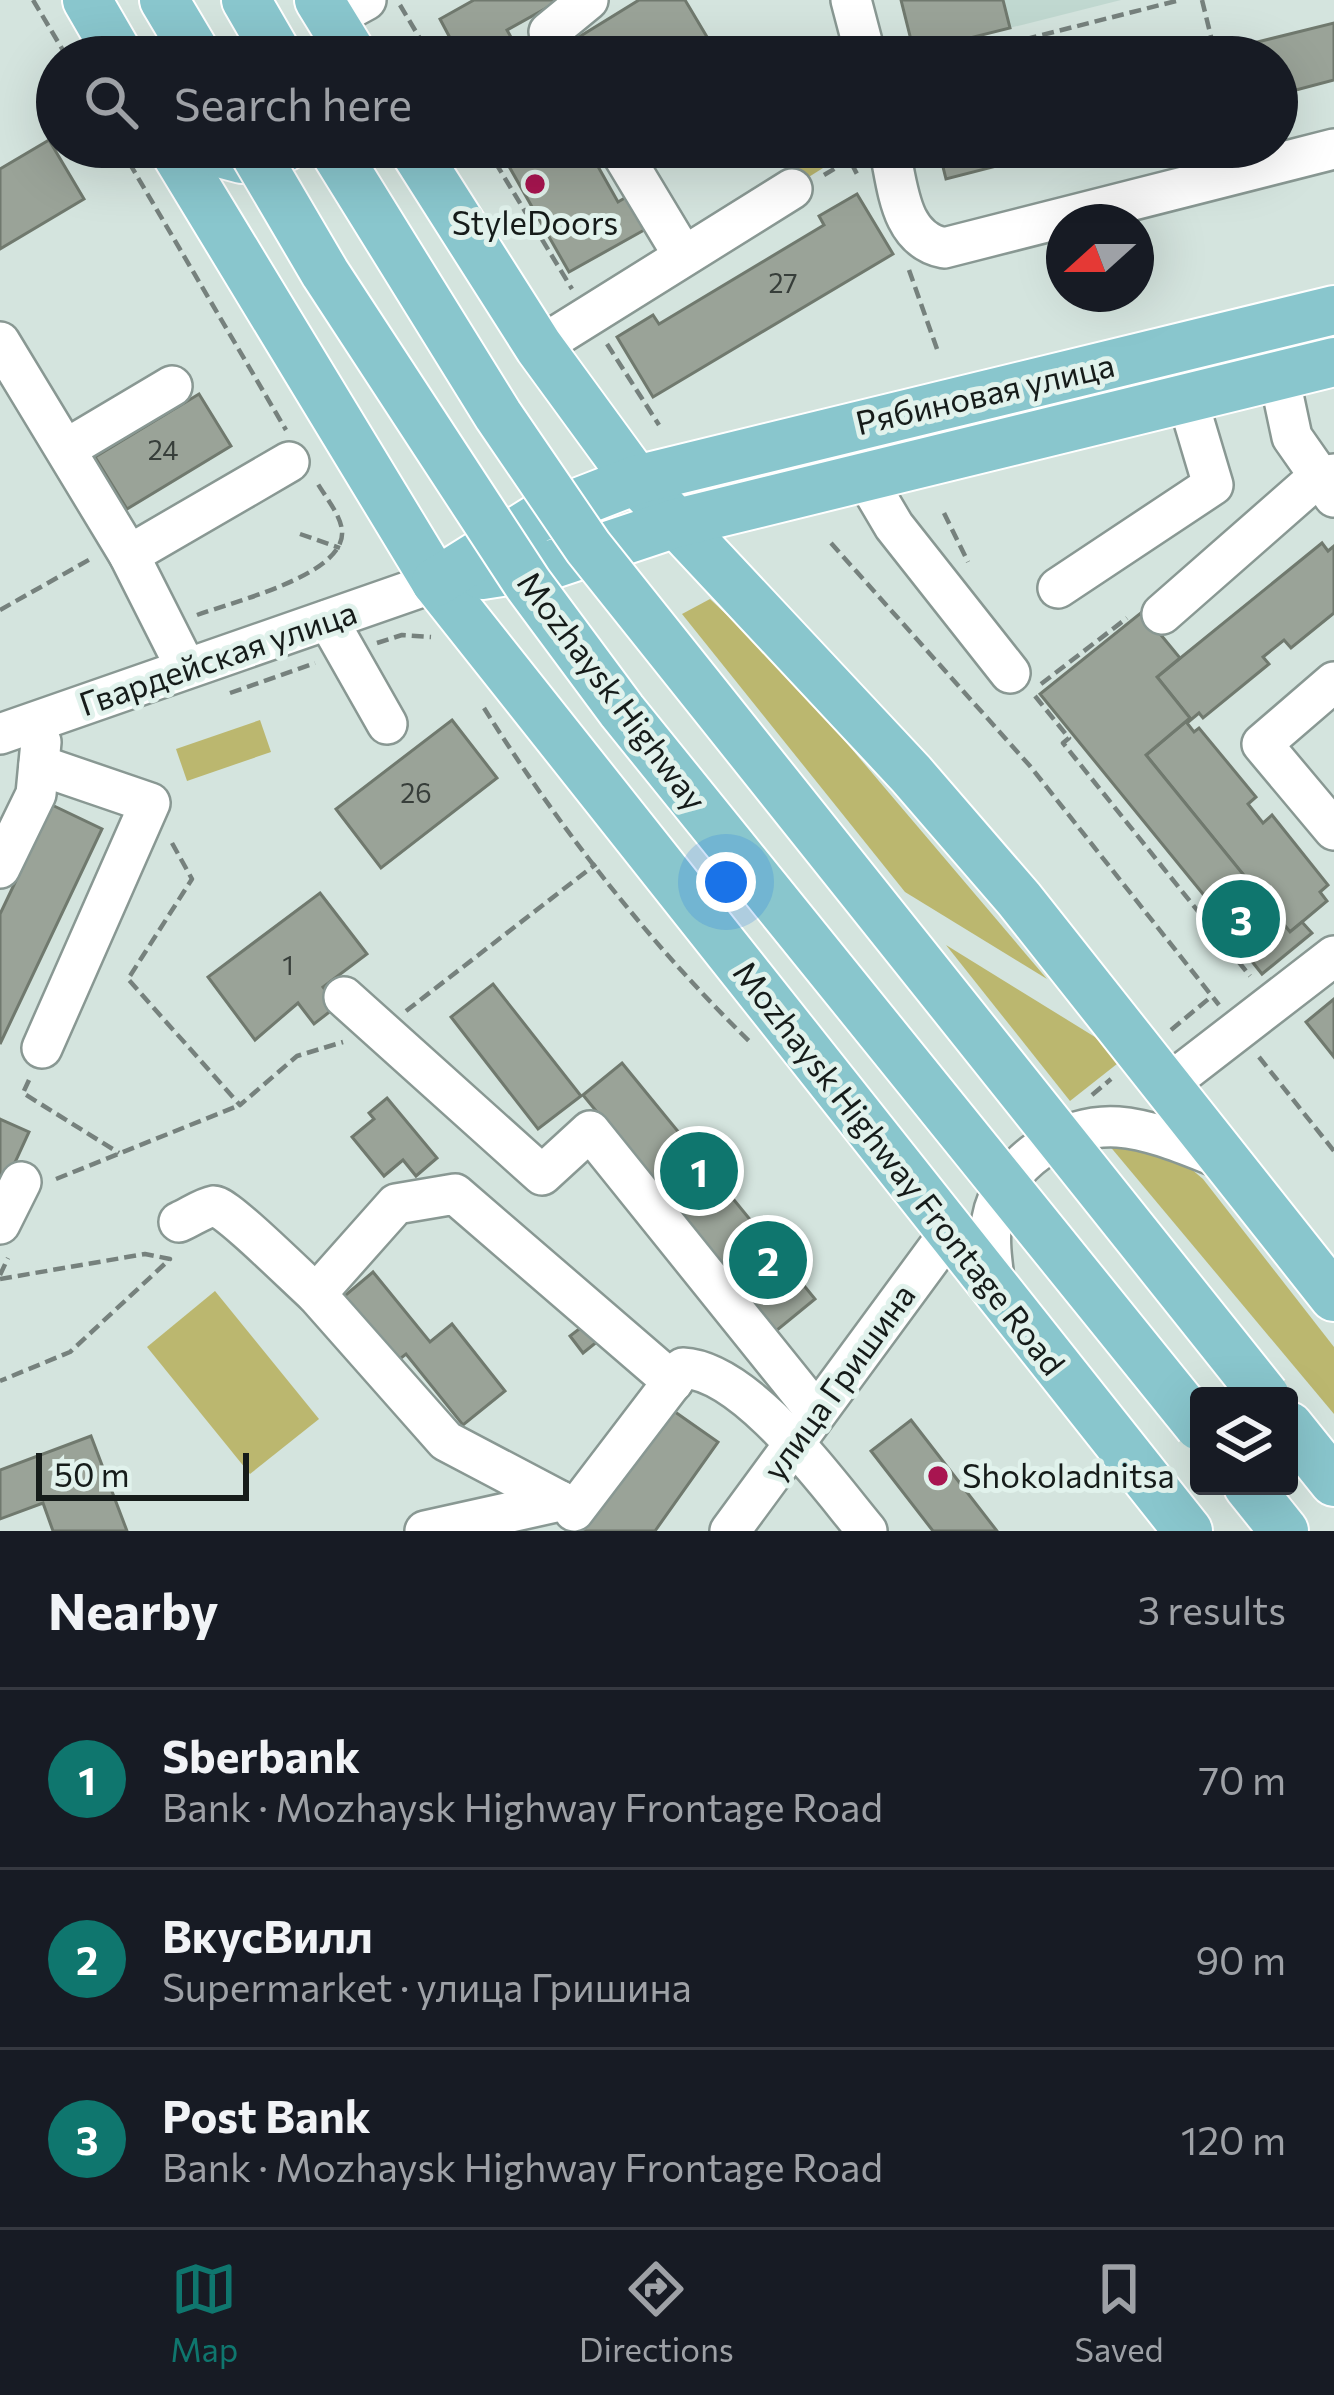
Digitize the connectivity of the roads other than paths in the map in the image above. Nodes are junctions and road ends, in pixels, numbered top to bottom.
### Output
1 (87, 0) edge
2 (164, 0) edge
3 (246, 0) edge
4 (587, 0) edge
5 (850, 3) edge
6 (108, 36) edge
7 (185, 36) edge
8 (267, 36) edge
9 (551, 36) edge
10 (860, 36) edge
11 (1334, 149) edge
12 (1298, 158) edge
13 (185, 168) edge
14 (264, 168) edge
15 (345, 168) edge
16 (425, 168) edge
17 (631, 168) edge
18 (894, 168) edge
19 (1259, 168) edge
20 (791, 189) dead end
21 (683, 255) junction
22 (1334, 310) edge
23 (0, 342) edge
24 (539, 347) junction
25 (1334, 362) edge
26 (1279, 376) junction
27 (172, 386) dead end
28 (1186, 398) junction
29 (66, 449) junction
30 (297, 458) road end
31 (866, 476) junction
32 (636, 479) junction
33 (1328, 483) edge
34 (673, 524) junction
35 (125, 549) junction
36 (436, 582) junction
37 (1058, 588) dead end
38 (1162, 614) road end
39 (337, 636) junction
40 (186, 668) junction
41 (1010, 673) dead end
42 (1329, 696) edge
43 (44, 718) junction
44 (387, 724) dead end
45 (0, 734) edge
46 (39, 765) junction
47 (1334, 830) edge
48 (0, 868) edge
49 (1334, 956) edge
50 (344, 997) dead end
51 (42, 1048) road end
52 (1167, 1085) junction
53 (1225, 1160) junction
54 (32, 1183) road end
55 (178, 1222) dead end
56 (950, 1233) junction
57 (4, 1240) edge
58 (316, 1294) junction
59 (996, 1294) junction
60 (1334, 1297) edge
61 (673, 1382) junction
62 (1258, 1387) edge
63 (1190, 1415) edge
64 (805, 1427) junction
65 (1298, 1437) edge
66 (1334, 1482) edge
67 (1254, 1495) edge
68 (574, 1511) dead end
69 (425, 1531) edge
70 (730, 1531) edge
71 (867, 1531) edge
72 (1188, 1531) edge
73 (1284, 1531) edge

1 - 6 main road
2 - 7 main road
3 - 8 main road
4 - 9 street
5 - 10 street
11 - 12 street
13 - 36 main road, Mozhaysk Highway Frontage Road
14 - 63 main road, Mozhaysk Highway, bridge
15 - 62 main road, Mozhaysk Highway, bridge
16 - 24 main road
17 - 21 street
18 - 19 street
20 - 21 street
21 - 24 street
22 - 32 main road, Рябиновая улица
23 - 29 street
24 - 32 main road
25 - 26 main road, Рябиновая улица
26 - 28 main road, Рябиновая улица
26 - 33 street
27 - 29 street
28 - 31 main road, Рябиновая улица
28 - 37 street
29 - 35 street
30 - 35 street
31 - 34 main road, Рябиновая улица
31 - 41 street
32 - 34 main road
32 - 36 main road, Рябиновая улица
33 - 38 street
34 - 36 main road, Рябиновая улица
34 - 52 main road
35 - 40 street
36 - 39 street, Гвардейская улица
36 - 56 main road, Mozhaysk Highway Frontage Road
39 - 40 street, Гвардейская улица
39 - 44 street
40 - 43 street, Гвардейская улица
42 - 47 street
43 - 45 street, Гвардейская улица
43 - 46 street
46 - 48 street
46 - 51 street
49 - 52 street
50 - 64 street
52 - 53 main road
53 - 59 street
53 - 60 main road
54 - 57 street
55 - 58 street
56 - 59 main road, Mozhaysk Highway Frontage Road
56 - 64 street, улица Гришина
58 - 61 street
58 - 69 street
59 - 72 main road, Mozhaysk Highway Frontage Road
61 - 64 street
61 - 68 street
64 - 70 street, улица Гришина
64 - 71 street
65 - 66 main road
67 - 73 main road

